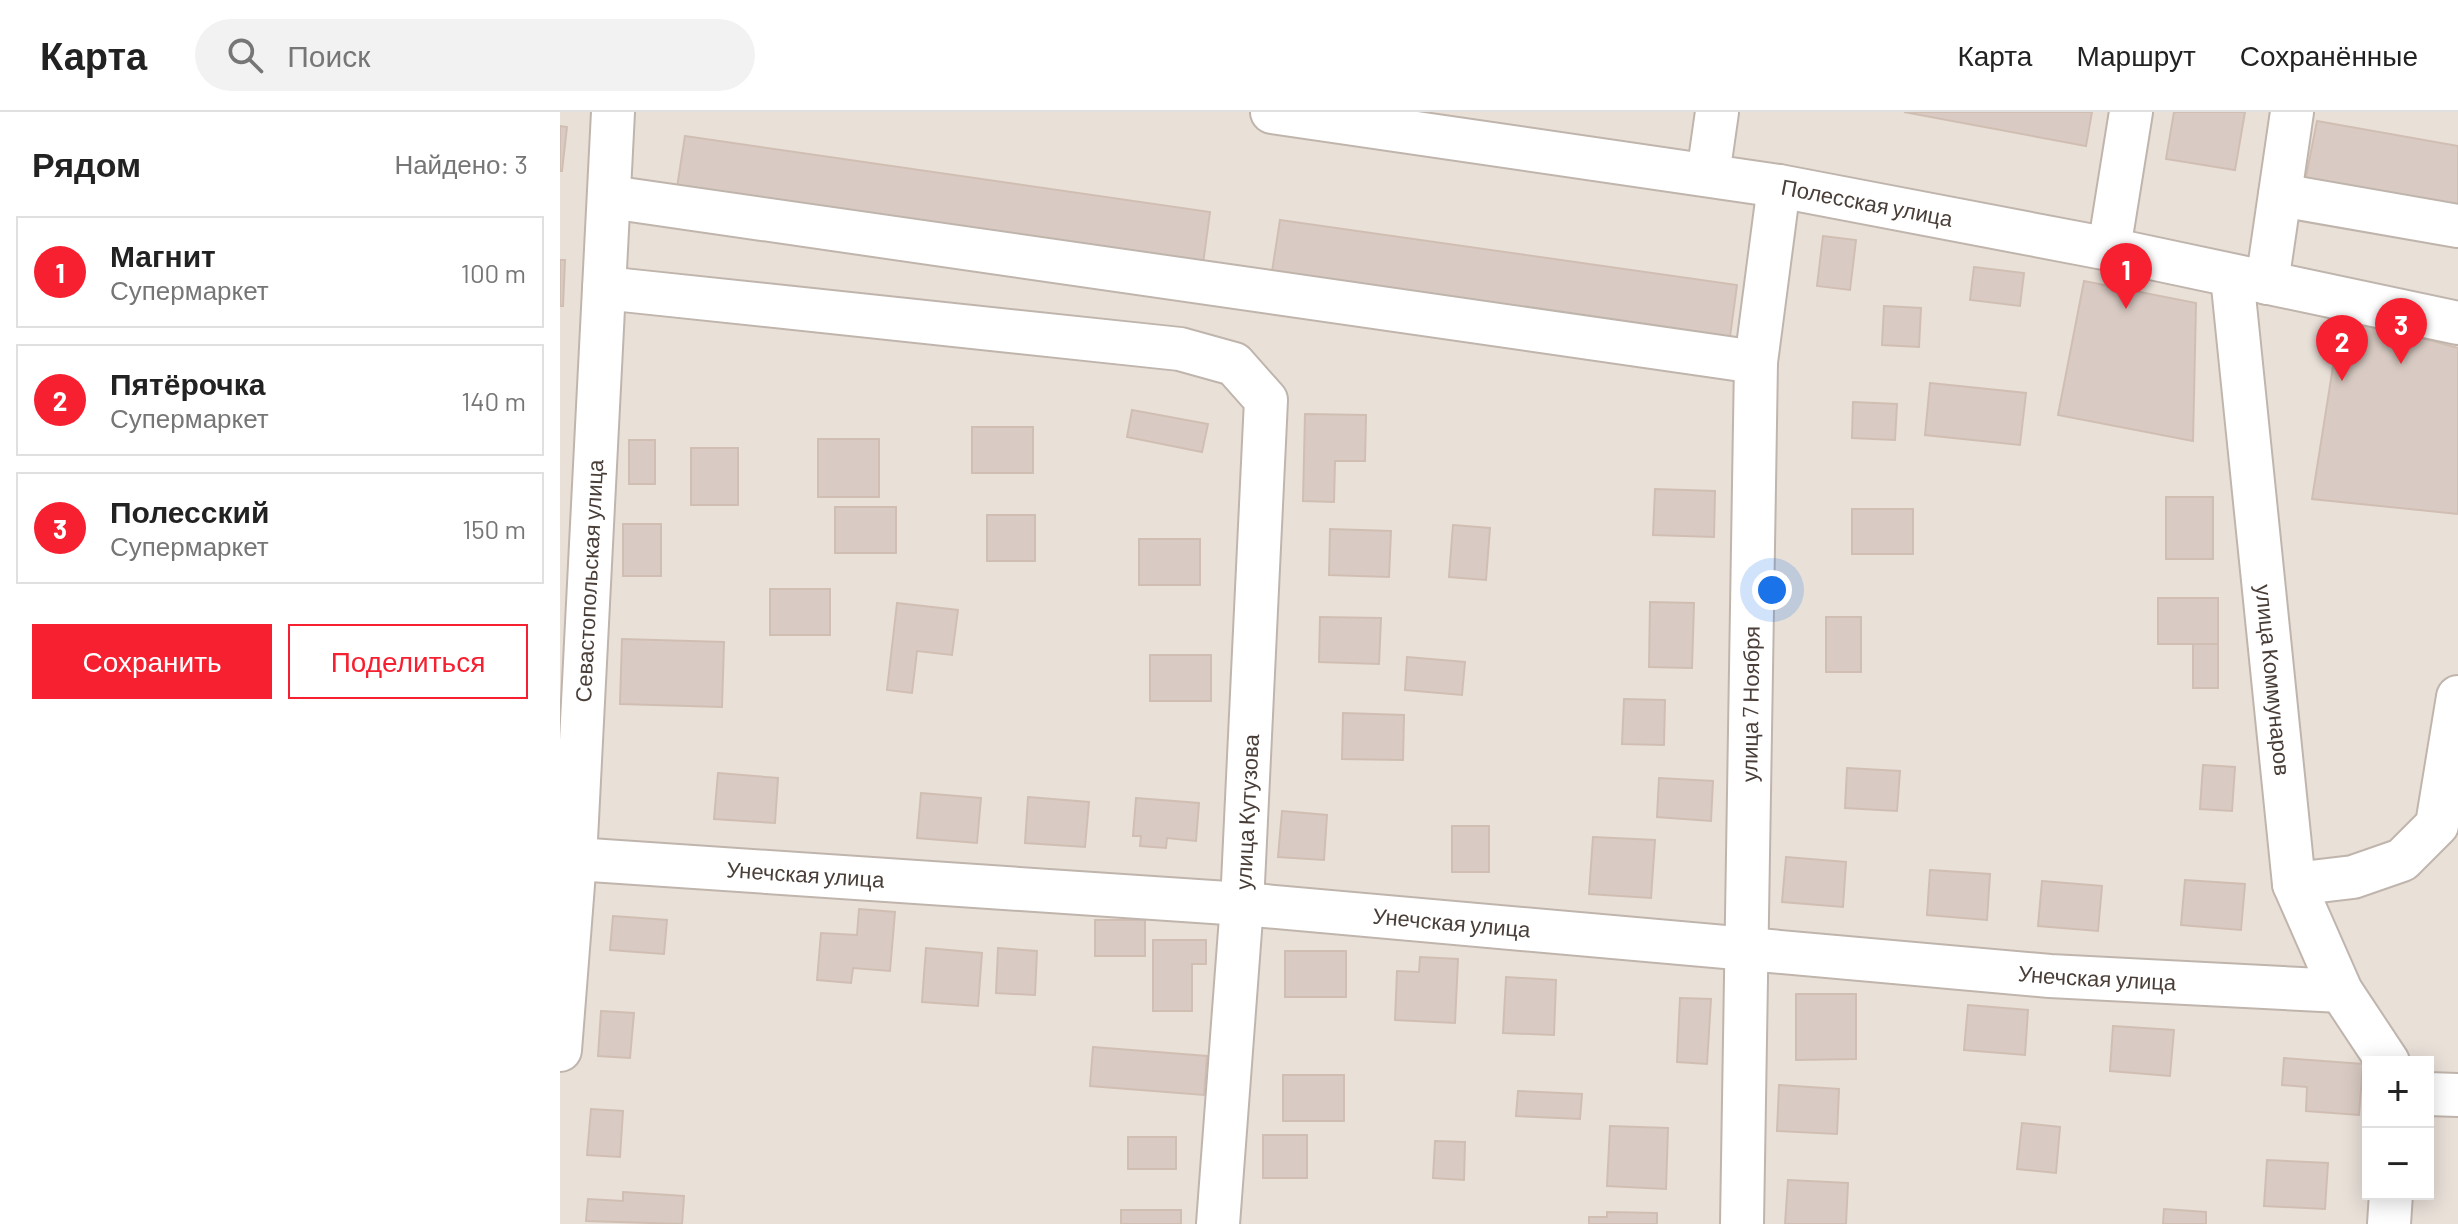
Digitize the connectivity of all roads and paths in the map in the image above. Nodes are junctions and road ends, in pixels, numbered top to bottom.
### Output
1 (613, 112) edge
2 (1272, 112) edge
3 (1717, 112) edge
4 (2131, 112) edge
5 (2292, 112) edge
6 (1708, 175) junction
7 (1779, 186) junction
8 (2280, 195) junction
9 (610, 197) junction
10 (2458, 226) edge
11 (2109, 249) junction
12 (2249, 280) junction
13 (604, 288) junction
14 (2458, 323) edge
15 (1756, 362) junction
16 (578, 418) edge
17 (2458, 697) edge
18 (568, 859) edge
19 (2294, 884) junction
20 (1242, 904) junction
21 (1747, 951) junction
22 (2341, 991) junction
23 (560, 1050) edge
24 (2384, 1056) edge
25 (2434, 1094) edge
26 (2458, 1095) edge
27 (2391, 1200) edge
28 (1218, 1224) edge
29 (1742, 1224) edge
30 (2389, 1224) edge

1 - 9 street, Севастопольская улица
2 - 6 street, Полесская улица
3 - 6 street
4 - 11 street
5 - 8 street, улица Коммунаров
6 - 7 street, Полесская улица
7 - 11 street, Полесская улица
7 - 15 street, улица 7 Ноября
8 - 10 street
8 - 12 street, улица Коммунаров
9 - 13 street, Севастопольская улица
9 - 15 street
11 - 12 street, Полесская улица
12 - 14 street, Полесская улица
12 - 19 street, улица Коммунаров
13 - 16 street, Севастопольская улица
13 - 20 street, улица Кутузова
15 - 21 street, улица 7 Ноября
16 - 18 street, Севастопольская улица
17 - 19 street
18 - 20 street, Унечская улица
18 - 23 street, Севастопольская улица
19 - 22 street, улица Коммунаров
20 - 21 street, Унечская улица
20 - 28 street, улица Кутузова
21 - 22 street, Унечская улица
21 - 29 street, улица 7 Ноября
22 - 24 street, улица Коммунаров
25 - 26 street
27 - 30 street

